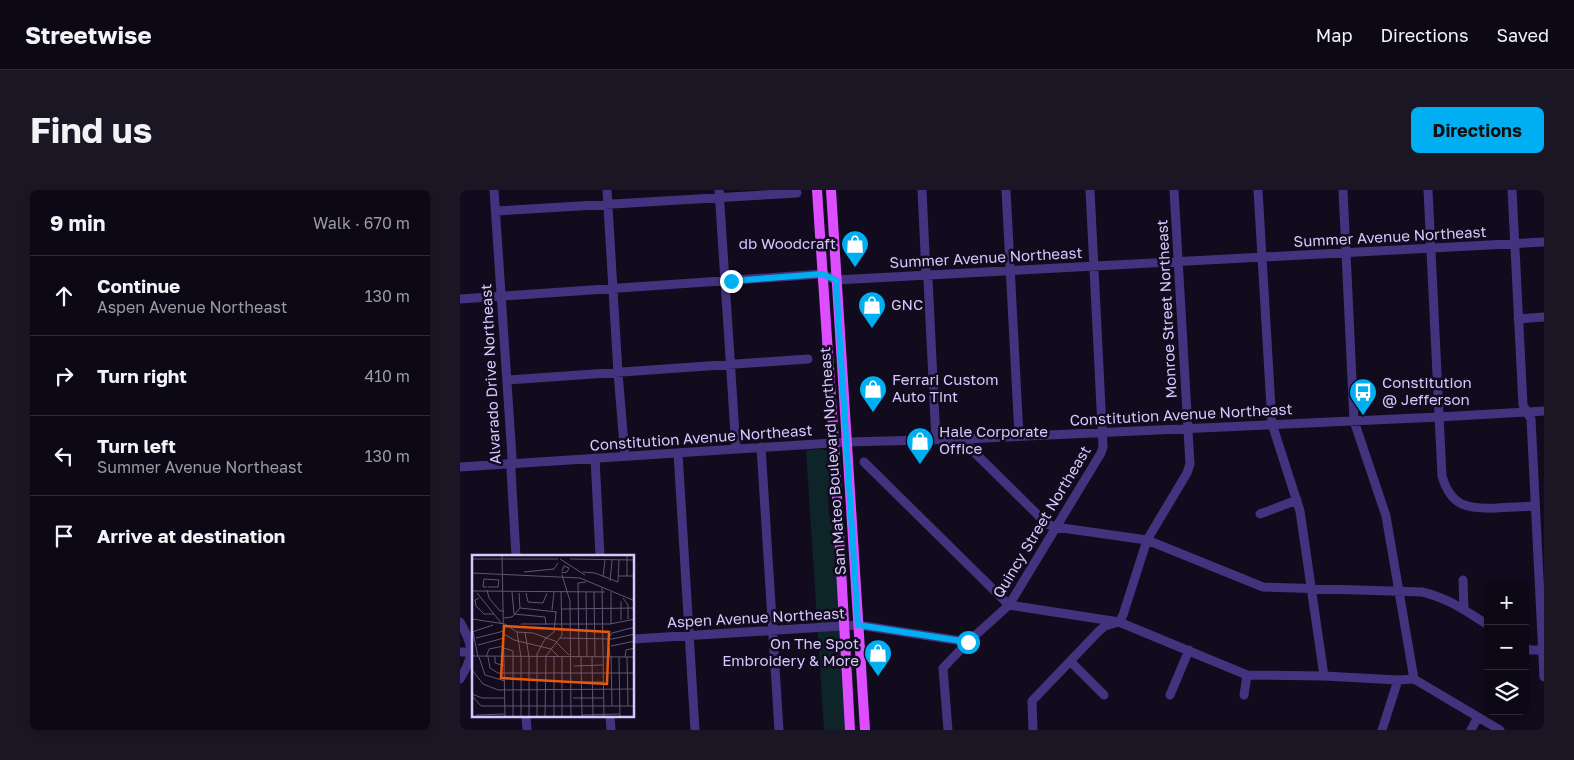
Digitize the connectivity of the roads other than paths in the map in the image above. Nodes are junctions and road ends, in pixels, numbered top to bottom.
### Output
1 (494, 190) edge
2 (607, 190) edge
3 (817, 190) edge
4 (831, 190) edge
5 (922, 190) edge
6 (1006, 190) edge
7 (1090, 190) edge
8 (1174, 190) edge
9 (1258, 190) edge
10 (1343, 190) edge
11 (1428, 190) edge
12 (1512, 190) edge
13 (719, 193) edge
14 (797, 193) dead end
15 (608, 204) junction
16 (496, 212) junction
17 (1544, 242) edge
18 (1514, 244) junction
19 (1431, 248) junction
20 (1346, 254) junction
21 (1261, 257) junction
22 (1178, 262) junction
23 (1094, 266) junction
24 (1010, 270) junction
25 (822, 274) junction
26 (926, 274) junction
27 (836, 280) junction
28 (725, 281) junction
29 (613, 288) junction
30 (501, 296) junction
31 (460, 299) edge
32 (1544, 318) edge
33 (1518, 319) junction
34 (808, 359) dead end
35 (730, 365) junction
36 (618, 373) junction
37 (507, 380) junction
38 (1544, 411) edge
39 (1528, 412) junction
40 (1439, 417) junction
41 (1354, 421) junction
42 (1272, 424) junction
43 (1187, 428) junction
44 (1103, 433) junction
45 (1019, 436) junction
46 (964, 439) junction
47 (936, 440) junction
48 (847, 442) junction
49 (834, 443) junction
50 (761, 447) junction
51 (736, 449) junction
52 (678, 453) junction
53 (625, 456) junction
54 (595, 458) junction
55 (864, 462) dead end
56 (510, 464) junction
57 (460, 468) edge
58 (1298, 500) junction
59 (1535, 506) junction
60 (1260, 514) dead end
61 (1540, 520) edge
62 (1055, 527) junction
63 (1147, 540) junction
64 (516, 555) edge
65 (600, 555) edge
66 (1463, 580) dead end
67 (1312, 590) junction
68 (1399, 592) junction
69 (1542, 604) edge
70 (1009, 605) junction
71 (1464, 610) junction
72 (460, 622) edge
73 (1119, 622) junction
74 (1484, 622) edge
75 (858, 625) junction
76 (844, 627) junction
77 (772, 630) junction
78 (690, 636) junction
79 (635, 639) edge
80 (968, 642) junction
81 (1529, 649) edge
82 (1189, 650) junction
83 (1542, 650) junction
84 (472, 651) edge
85 (460, 652) edge
86 (1071, 662) junction
87 (1247, 675) junction
88 (1324, 676) junction
89 (1544, 677) edge
90 (460, 679) edge
91 (1414, 679) junction
92 (1398, 680) junction
93 (1104, 695) dead end
94 (1170, 695) dead end
95 (1244, 695) dead end
96 (1478, 717) junction
97 (695, 730) edge
98 (779, 730) edge
99 (850, 730) edge
100 (865, 730) edge
101 (948, 730) edge
102 (1033, 730) edge
103 (1382, 730) edge
104 (1471, 730) edge
105 (1500, 730) edge

1 - 16 street, Alvarado Drive Northeast
2 - 15 street
3 - 25 main road, San Mateo Boulevard Northeast
4 - 27 main road, San Mateo Boulevard Northeast
5 - 26 street
6 - 24 street
7 - 23 street, Quincy Street Northeast
8 - 22 street, Monroe Street Northeast
9 - 21 street
10 - 20 street
11 - 19 street
12 - 18 street
13 - 14 street
13 - 15 street
13 - 28 street
15 - 16 street
15 - 29 street
16 - 30 street, Alvarado Drive Northeast
17 - 18 street, Summer Avenue Northeast
18 - 19 street, Summer Avenue Northeast
18 - 33 street
19 - 20 street, Summer Avenue Northeast
19 - 40 street
20 - 21 street, Summer Avenue Northeast
20 - 41 street
21 - 22 street, Summer Avenue Northeast
21 - 42 street
22 - 23 street, Summer Avenue Northeast
22 - 43 street, Monroe Street Northeast
23 - 24 street, Summer Avenue Northeast
23 - 44 street, Quincy Street Northeast
24 - 26 street, Summer Avenue Northeast
24 - 45 street
25 - 27 street, Summer Avenue Northeast
25 - 28 street, Summer Avenue Northeast
25 - 49 main road, San Mateo Boulevard Northeast
26 - 27 street, Summer Avenue Northeast
26 - 47 street
27 - 48 main road, San Mateo Boulevard Northeast
28 - 29 street, Summer Avenue Northeast
28 - 35 street
29 - 30 street, Summer Avenue Northeast
29 - 36 street
30 - 31 street, Summer Avenue Northeast
30 - 37 street, Alvarado Drive Northeast
32 - 33 street
33 - 39 street
34 - 35 street
35 - 36 street
35 - 51 street
36 - 37 street
36 - 53 street
37 - 56 street, Alvarado Drive Northeast
38 - 39 street, Constitution Avenue Northeast
39 - 40 street, Constitution Avenue Northeast
39 - 59 street
40 - 41 street, Constitution Avenue Northeast
40 - 59 street
41 - 42 street, Constitution Avenue Northeast
41 - 68 street
42 - 43 street, Constitution Avenue Northeast
42 - 58 street
43 - 44 street, Constitution Avenue Northeast
43 - 63 street, Monroe Street Northeast
44 - 45 street, Constitution Avenue Northeast
44 - 62 street, Quincy Street Northeast
45 - 46 street, Constitution Avenue Northeast
46 - 47 street, Constitution Avenue Northeast
46 - 62 street
47 - 48 street, Constitution Avenue Northeast
48 - 49 street, Constitution Avenue Northeast
48 - 75 main road, San Mateo Boulevard Northeast
49 - 50 street, Constitution Avenue Northeast
49 - 76 main road, San Mateo Boulevard Northeast
50 - 51 street, Constitution Avenue Northeast
50 - 77 street
51 - 52 street, Constitution Avenue Northeast
52 - 53 street, Constitution Avenue Northeast
52 - 78 street
53 - 54 street, Constitution Avenue Northeast
54 - 56 street, Constitution Avenue Northeast
54 - 65 street
55 - 70 street
56 - 57 street, Constitution Avenue Northeast
56 - 64 street, Alvarado Drive Northeast
58 - 60 street
58 - 67 street
59 - 61 street
61 - 69 street
62 - 63 street
62 - 70 street, Quincy Street Northeast
63 - 67 street
63 - 73 street, Monroe Street Northeast
66 - 71 street
67 - 68 street
67 - 88 street
68 - 71 street
68 - 91 street
69 - 83 street
70 - 73 street
70 - 80 street, Quincy Street Northeast
71 - 74 street
72 - 84 street
73 - 82 street
73 - 86 street
75 - 76 street, Aspen Avenue Northeast
75 - 80 street, Aspen Avenue Northeast
75 - 100 main road, San Mateo Boulevard Northeast
76 - 77 street, Aspen Avenue Northeast
76 - 99 main road, San Mateo Boulevard Northeast
77 - 78 street, Aspen Avenue Northeast
77 - 98 street
78 - 79 street, Aspen Avenue Northeast
78 - 97 street
80 - 101 street, Quincy Street Northeast
81 - 83 street
82 - 87 street
82 - 94 street
83 - 89 street
84 - 85 street
84 - 90 street
86 - 93 street
86 - 102 street
87 - 88 street
87 - 95 street
88 - 92 street
91 - 92 street
91 - 96 street
92 - 103 street
96 - 104 street
96 - 105 street

